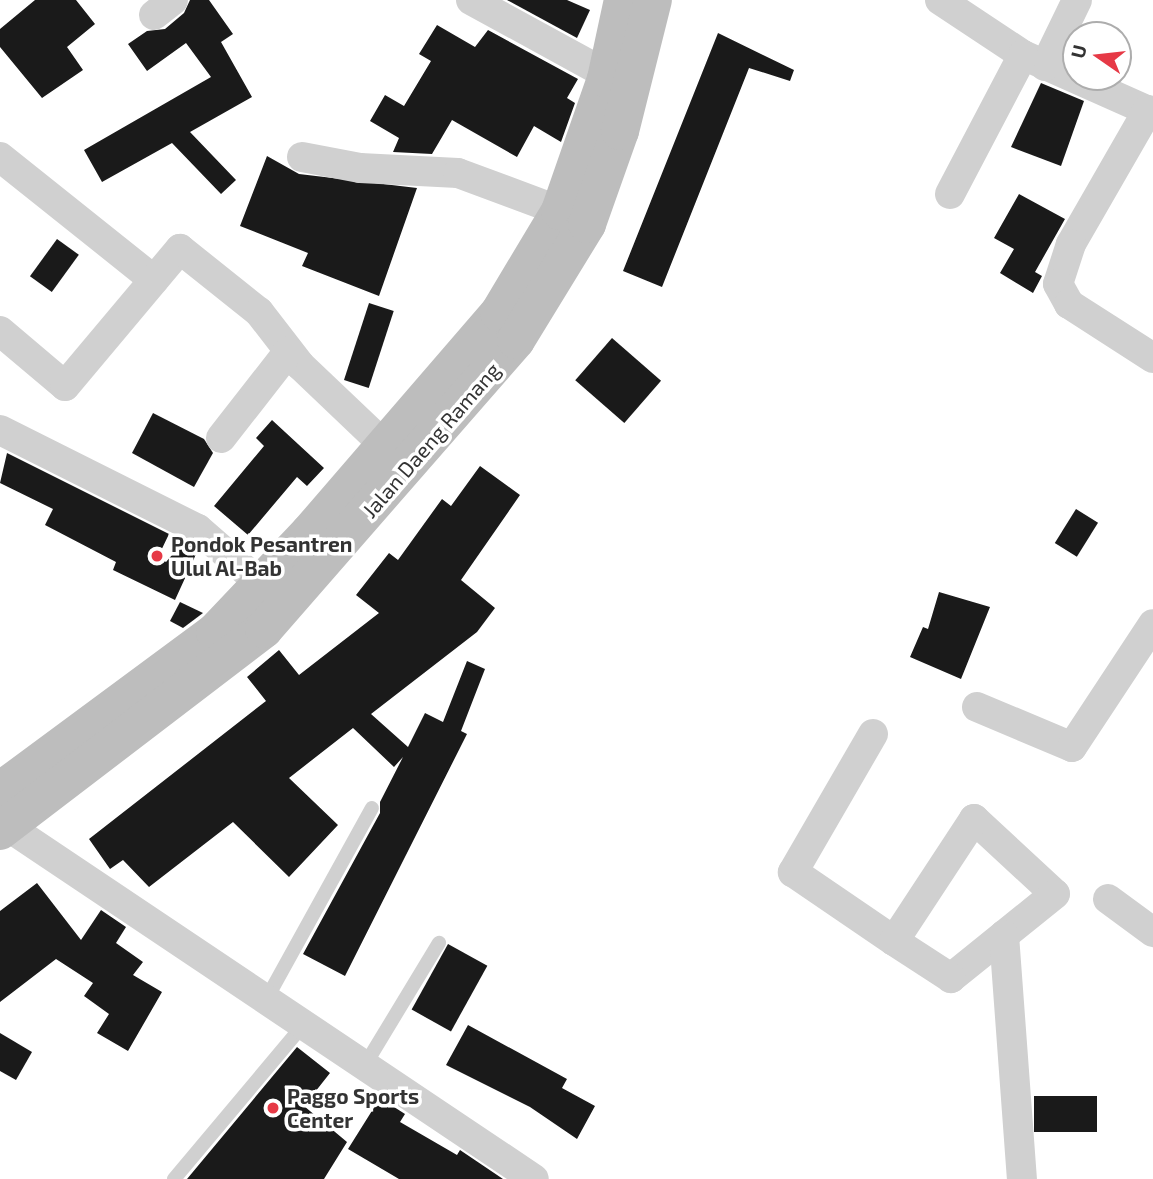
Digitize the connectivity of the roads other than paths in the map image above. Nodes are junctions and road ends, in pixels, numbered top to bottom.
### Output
1 (471, 0) edge
2 (623, 0) edge
3 (653, 0) edge
4 (940, 0) edge
5 (1077, 0) edge
6 (1034, 60) junction
7 (619, 83) junction
8 (1150, 111) edge
9 (0, 157) edge
10 (302, 157) dead end
11 (950, 194) dead end
12 (573, 217) junction
13 (154, 280) junction
14 (0, 331) edge
15 (289, 351) junction
16 (1153, 358) edge
17 (0, 430) edge
18 (221, 438) dead end
19 (385, 446) junction
20 (274, 596) junction
21 (1153, 624) edge
22 (977, 707) dead end
23 (873, 734) dead end
24 (372, 808) dead end
25 (2, 816) edge
26 (1108, 899) dead end
27 (1153, 932) edge
28 (1004, 935) junction
29 (894, 942) junction
30 (439, 943) dead end
31 (267, 998) junction
32 (304, 1024) junction
33 (365, 1065) junction
34 (174, 1179) edge
35 (534, 1179) edge
36 (1022, 1179) edge

1 - 7 street
2 - 7 main road, Jalan Daeng Ramang
3 - 7 main road, Jalan Daeng Ramang
4 - 6 street
5 - 6 street
6 - 8 street
6 - 11 street
7 - 12 main road, Jalan Daeng Ramang
8 - 16 street
9 - 13 street
10 - 12 street
12 - 19 main road, Jalan Daeng Ramang
12 - 20 main road, Jalan Daeng Ramang
13 - 14 street
13 - 15 street
15 - 18 street
15 - 19 street
17 - 20 street
19 - 20 main road, Jalan Daeng Ramang
20 - 25 main road, Jalan Daeng Ramang
21 - 22 street
23 - 29 street
24 - 31 lane
25 - 31 street
26 - 27 street
28 - 29 street
28 - 29 street
28 - 36 street
30 - 33 lane
31 - 32 street
32 - 33 street
32 - 34 lane
33 - 35 street

